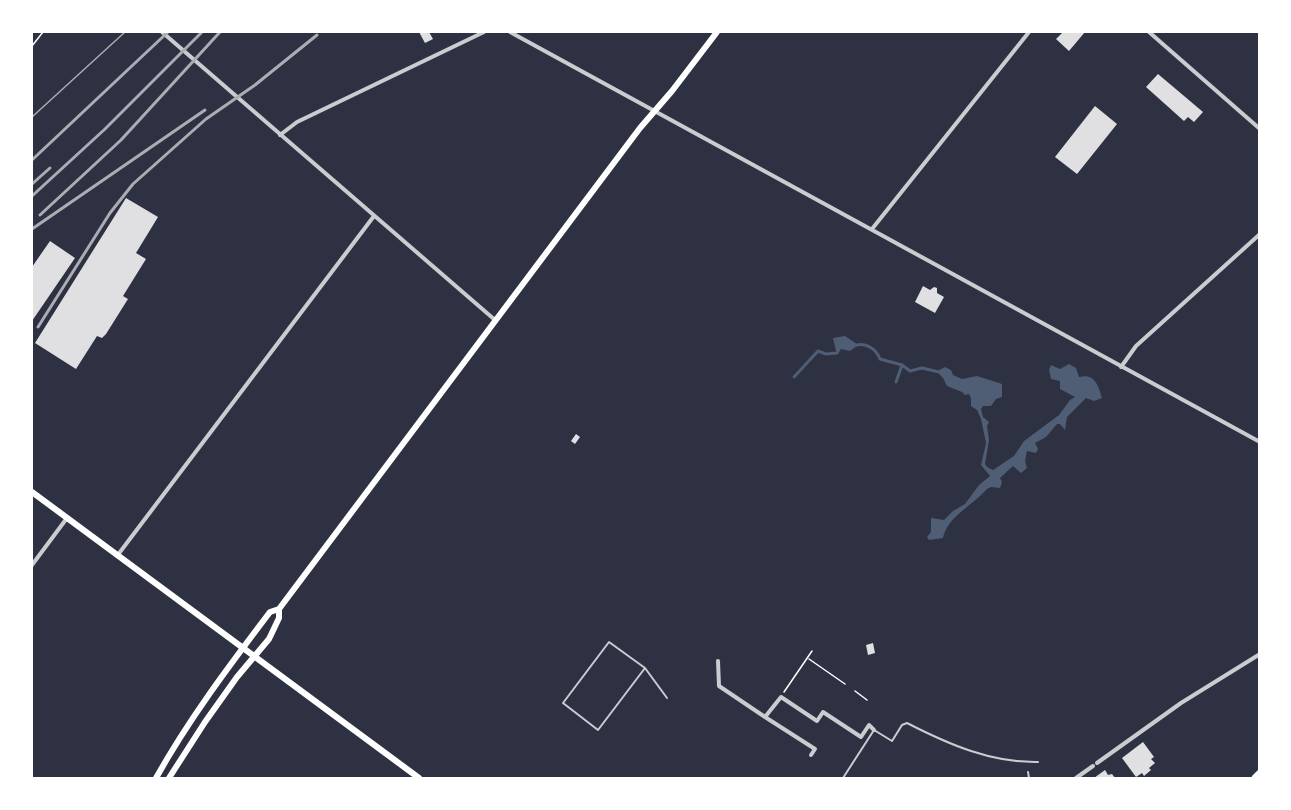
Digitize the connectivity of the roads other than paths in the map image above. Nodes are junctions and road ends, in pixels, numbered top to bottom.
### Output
1 (162, 32) edge
2 (484, 32) edge
3 (510, 32) edge
4 (717, 32) edge
5 (1029, 32) edge
6 (1149, 32) edge
7 (655, 111) junction
8 (1260, 129) edge
9 (280, 135) junction
10 (374, 216) junction
11 (872, 229) junction
12 (1260, 234) edge
13 (495, 320) junction
14 (1121, 367) junction
15 (1260, 442) edge
16 (32, 492) edge
17 (67, 518) junction
18 (117, 556) junction
19 (32, 565) edge
20 (279, 609) junction
21 (242, 648) junction
22 (1260, 654) edge
23 (253, 657) junction
24 (718, 661) dead end
25 (645, 668) junction
26 (668, 698) dead end
27 (765, 717) junction
28 (190, 721) junction
29 (201, 728) junction
30 (874, 730) junction
31 (811, 754) dead end
32 (1038, 762) dead end
33 (1028, 772) dead end
34 (1260, 773) edge
35 (156, 778) edge
36 (169, 778) edge
37 (419, 778) edge
38 (843, 778) edge
39 (1029, 778) edge
40 (1077, 778) edge
41 (1255, 778) edge

1 - 9 street
2 - 9 street
3 - 7 street
4 - 7 main road
5 - 11 street
6 - 8 street
7 - 11 street
7 - 13 main road
9 - 10 street
10 - 13 street
10 - 18 street
11 - 14 street
12 - 14 street
13 - 20 main road
14 - 15 street
16 - 17 main road
17 - 18 main road
17 - 19 street
18 - 21 main road
20 - 21 main road
20 - 23 main road
21 - 23 main road
21 - 28 main road
22 - 40 street
23 - 29 main road
23 - 37 main road
24 - 27 street
25 - 25 lane
25 - 26 lane
27 - 30 street
27 - 31 street
28 - 29 main road
28 - 35 main road
29 - 36 main road
30 - 32 lane
30 - 38 lane
33 - 39 lane
34 - 41 main road

